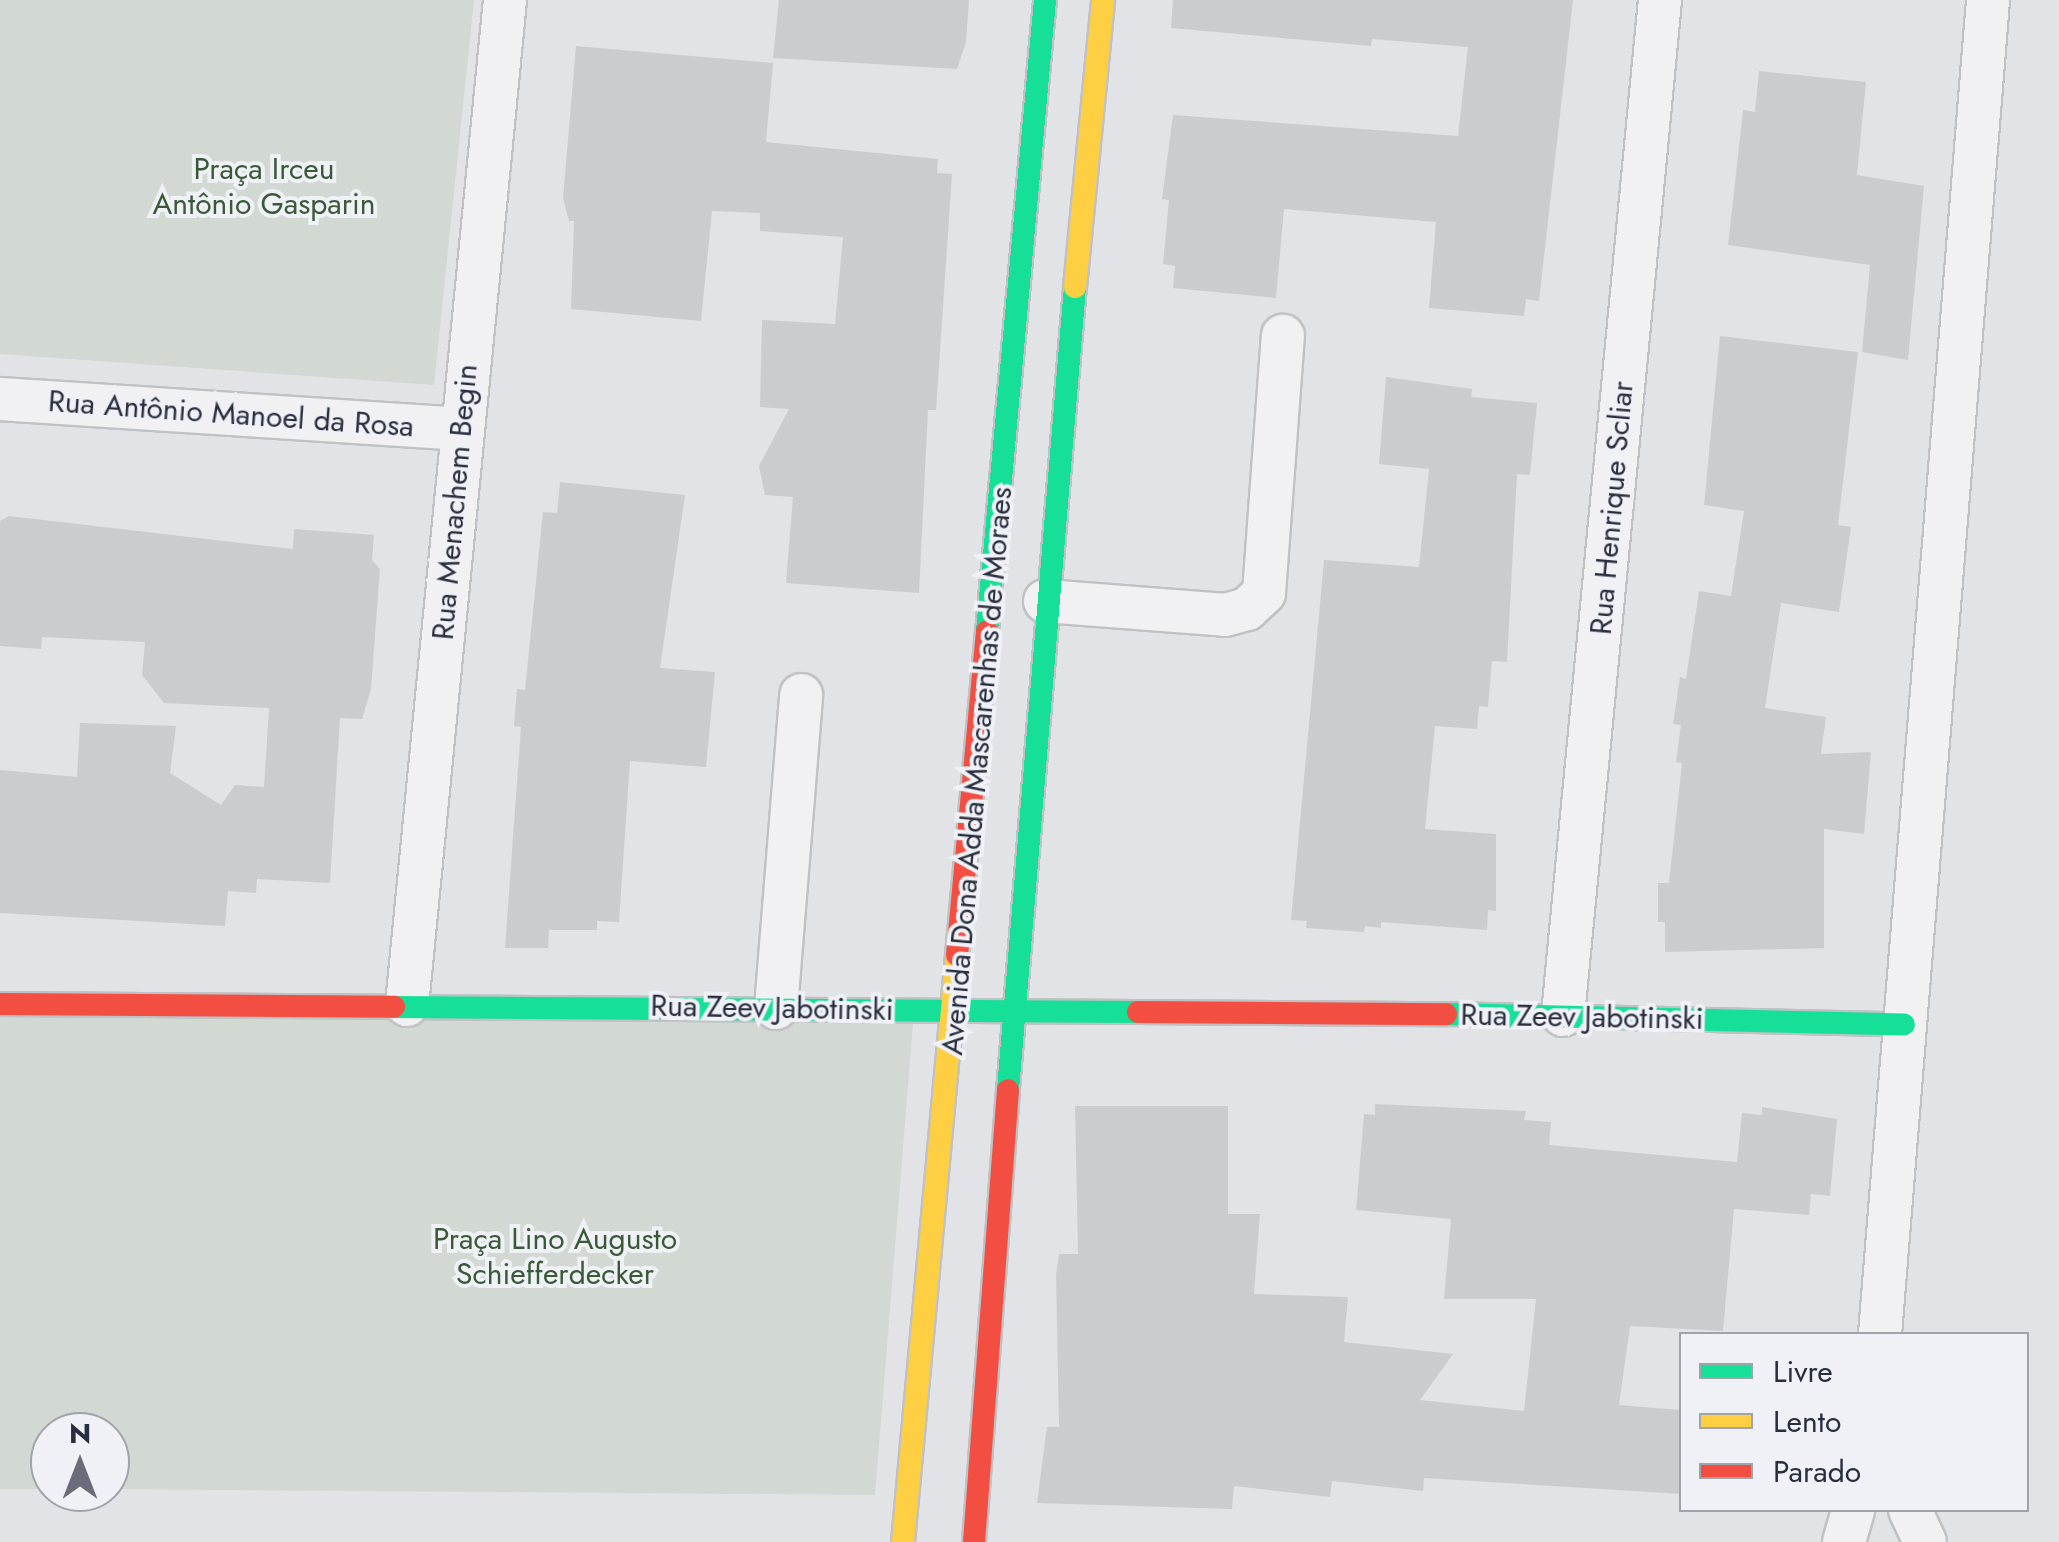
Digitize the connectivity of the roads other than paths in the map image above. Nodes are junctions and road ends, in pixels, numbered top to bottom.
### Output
1 (506, 0) edge
2 (1046, 0) edge
3 (1103, 0) edge
4 (1660, 0) edge
5 (1988, 0) edge
6 (1283, 336) dead end
7 (0, 400) edge
8 (461, 429) junction
9 (1045, 602) junction
10 (801, 696) dead end
11 (0, 1004) edge
12 (407, 1005) junction
13 (776, 1008) junction
14 (954, 1010) junction
15 (1010, 1011) junction
16 (1563, 1015) junction
17 (1904, 1024) junction
18 (1880, 1332) edge
19 (1852, 1512) edge
20 (1911, 1512) edge
21 (903, 1542) edge
22 (974, 1542) edge
23 (1844, 1542) edge
24 (1925, 1542) edge

1 - 8 street, Rua Menachem Begin
2 - 14 main road, Avenida Dona Adda Mascarenhas de Moraes
3 - 9 main road, Avenida Dona Adda Mascarenhas de Moraes
4 - 16 street, Rua Henrique Scliar
5 - 17 street
6 - 9 street
7 - 8 street, Rua Antônio Manoel da Rosa
8 - 12 street, Rua Menachem Begin
9 - 15 main road, Avenida Dona Adda Mascarenhas de Moraes
10 - 13 street
11 - 12 main road, Rua Zeev Jabotinski
12 - 13 main road, Rua Zeev Jabotinski
13 - 14 main road, Rua Zeev Jabotinski
14 - 15 main road, Rua Zeev Jabotinski
14 - 21 main road, Avenida Dona Adda Mascarenhas de Moraes
15 - 16 main road, Rua Zeev Jabotinski
15 - 22 main road, Avenida Dona Adda Mascarenhas de Moraes
16 - 17 main road, Rua Zeev Jabotinski
17 - 18 street
19 - 23 street
20 - 24 street

